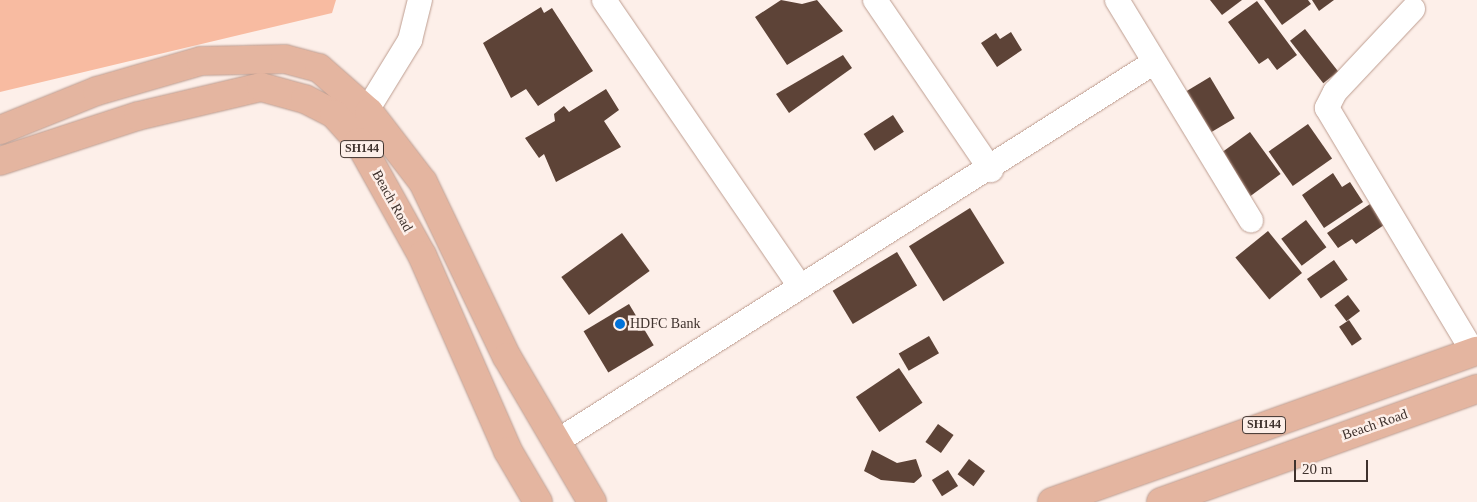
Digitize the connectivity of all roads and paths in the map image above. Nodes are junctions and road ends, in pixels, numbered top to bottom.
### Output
1 (420, 0) edge
2 (604, 0) edge
3 (875, 0) edge
4 (1117, 0) edge
5 (1416, 3) edge
6 (1153, 63) junction
7 (369, 112) junction
8 (0, 130) edge
9 (351, 133) junction
10 (0, 161) edge
11 (991, 170) junction
12 (1251, 220) dead end
13 (800, 286) junction
14 (1475, 352) edge
15 (1477, 389) edge
16 (556, 442) junction
17 (538, 502) edge
18 (592, 502) edge
19 (1052, 502) edge
20 (1161, 502) edge

1 - 7 street
2 - 13 street
3 - 11 street
4 - 6 street
5 - 14 street
6 - 11 street
6 - 12 street
7 - 8 main road, SH144
7 - 9 street
7 - 16 main road, SH144
9 - 10 main road, Beach Road / SH144
9 - 17 main road, Beach Road / SH144
11 - 13 street
13 - 16 street
14 - 19 main road, SH144
15 - 20 main road, Beach Road
16 - 18 main road, SH144

